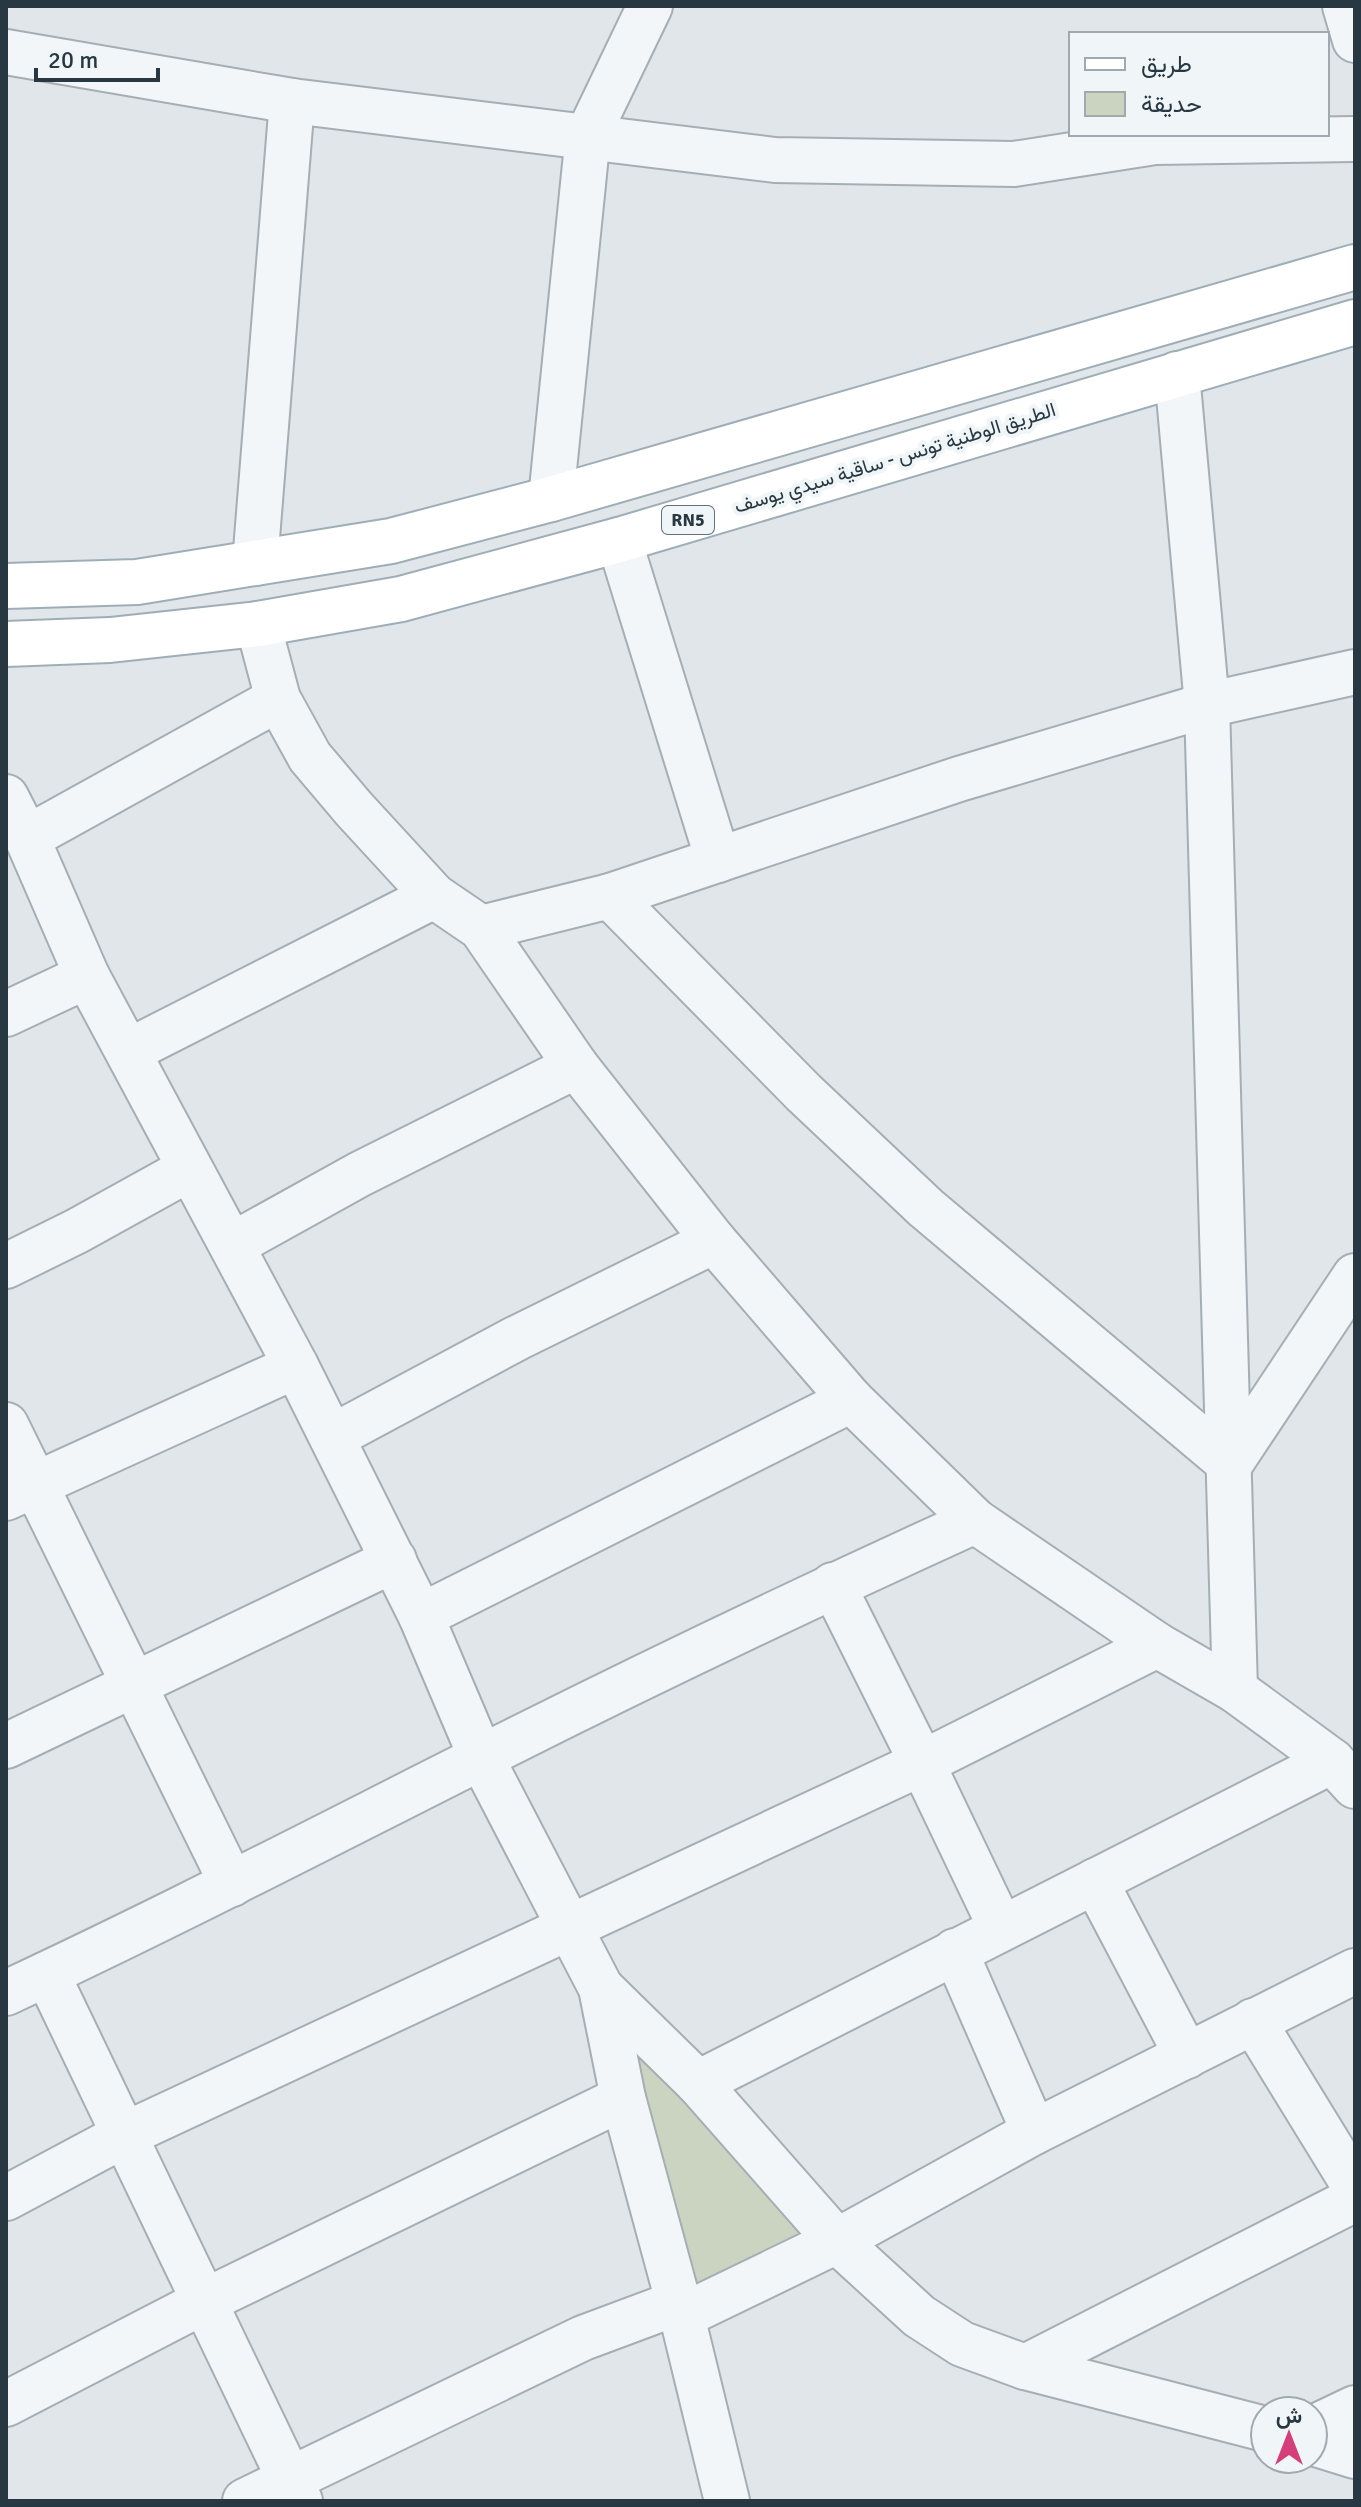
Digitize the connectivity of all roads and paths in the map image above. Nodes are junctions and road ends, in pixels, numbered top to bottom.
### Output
1 (650, 6) edge
2 (1345, 6) edge
3 (1355, 40) edge
4 (7, 57) edge
5 (292, 101) junction
6 (588, 135) junction
7 (1355, 139) edge
8 (1355, 267) edge
9 (1355, 322) edge
10 (1177, 374) junction
11 (551, 499) junction
12 (619, 540) junction
13 (255, 563) junction
14 (6, 586) edge
15 (258, 624) junction
16 (6, 644) edge
17 (1355, 672) edge
18 (278, 699) junction
19 (1207, 705) junction
20 (6, 797) edge
21 (27, 838) junction
22 (718, 860) junction
23 (434, 896) junction
24 (610, 896) junction
25 (481, 928) junction
26 (87, 976) junction
27 (6, 1014) edge
28 (129, 1051) junction
29 (576, 1066) junction
30 (189, 1169) junction
31 (714, 1241) junction
32 (232, 1245) junction
33 (6, 1266) edge
34 (1355, 1276) edge
35 (296, 1366) junction
36 (851, 1400) junction
37 (6, 1425) edge
38 (332, 1437) junction
39 (1230, 1464) junction
40 (21, 1492) edge
41 (975, 1521) junction
42 (394, 1560) junction
43 (833, 1585) junction
44 (421, 1616) junction
45 (1157, 1645) junction
46 (134, 1683) junction
47 (1235, 1690) junction
48 (6, 1746) edge
49 (481, 1757) junction
50 (922, 1763) junction
51 (1344, 1774) edge
52 (1095, 1881) junction
53 (232, 1884) junction
54 (570, 1926) junction
55 (1001, 1928) junction
56 (955, 1951) junction
57 (1355, 1971) edge
58 (47, 1974) junction
59 (601, 1988) junction
60 (6, 1993) edge
61 (1253, 2021) junction
62 (1187, 2056) junction
63 (698, 2083) junction
64 (623, 2098) junction
65 (1034, 2132) junction
66 (124, 2135) junction
67 (1355, 2187) edge
68 (6, 2198) edge
69 (1355, 2199) edge
70 (837, 2241) junction
71 (203, 2302) junction
72 (680, 2310) junction
73 (1025, 2367) junction
74 (6, 2404) edge
75 (1355, 2408) edge
76 (1329, 2420) edge
77 (1249, 2425) edge
78 (1329, 2448) edge
79 (1355, 2456) edge
80 (294, 2490) edge
81 (714, 2496) edge
82 (245, 2501) edge

1 - 6 street
2 - 3 street
4 - 5 street
5 - 6 street
5 - 13 street
6 - 7 street
6 - 11 street
8 - 11 main road
9 - 10 main road, الطريق الوطنية تونس - ساقية سيدي يوسف / RN5
10 - 12 main road, الطريق الوطنية تونس - ساقية سيدي يوسف / RN5
10 - 19 street
11 - 13 main road
12 - 15 main road, الطريق الوطنية تونس - ساقية سيدي يوسف / RN5
12 - 22 street
13 - 14 main road
15 - 16 main road, الطريق الوطنية تونس - ساقية سيدي يوسف / RN5
15 - 18 street
17 - 19 street
18 - 21 street
18 - 23 street
19 - 22 street
19 - 39 street
20 - 21 street
21 - 26 street
22 - 24 street
23 - 25 street
23 - 28 street
24 - 25 street
24 - 39 street
25 - 29 street
26 - 27 street
26 - 28 street
28 - 30 street
29 - 31 street
29 - 32 street
30 - 32 street
30 - 33 street
31 - 36 street
31 - 38 street
32 - 35 street
34 - 39 street
35 - 38 street
35 - 40 street
36 - 41 street
36 - 44 street
37 - 40 street
38 - 42 street
39 - 47 street
40 - 46 street
41 - 43 street
41 - 45 street
42 - 44 street
42 - 46 street
43 - 49 street
43 - 50 street
44 - 49 street
45 - 47 street
45 - 50 street
46 - 48 street
46 - 53 street
47 - 51 street
49 - 53 street
49 - 54 street
50 - 54 street
50 - 55 street
51 - 52 street
52 - 55 street
52 - 62 street
53 - 58 street
54 - 59 street
54 - 66 street
55 - 56 street
56 - 63 street
56 - 65 street
57 - 61 street
58 - 60 street
58 - 66 street
59 - 63 street
59 - 64 street
61 - 62 street
61 - 67 street
62 - 65 street
63 - 70 street
64 - 71 street
64 - 72 street
65 - 70 street
66 - 68 street
66 - 71 street
69 - 73 street
70 - 72 street
70 - 73 street
71 - 74 street
71 - 80 street
72 - 80 street
72 - 81 street
73 - 77 street
75 - 76 street
78 - 79 street
80 - 82 street

